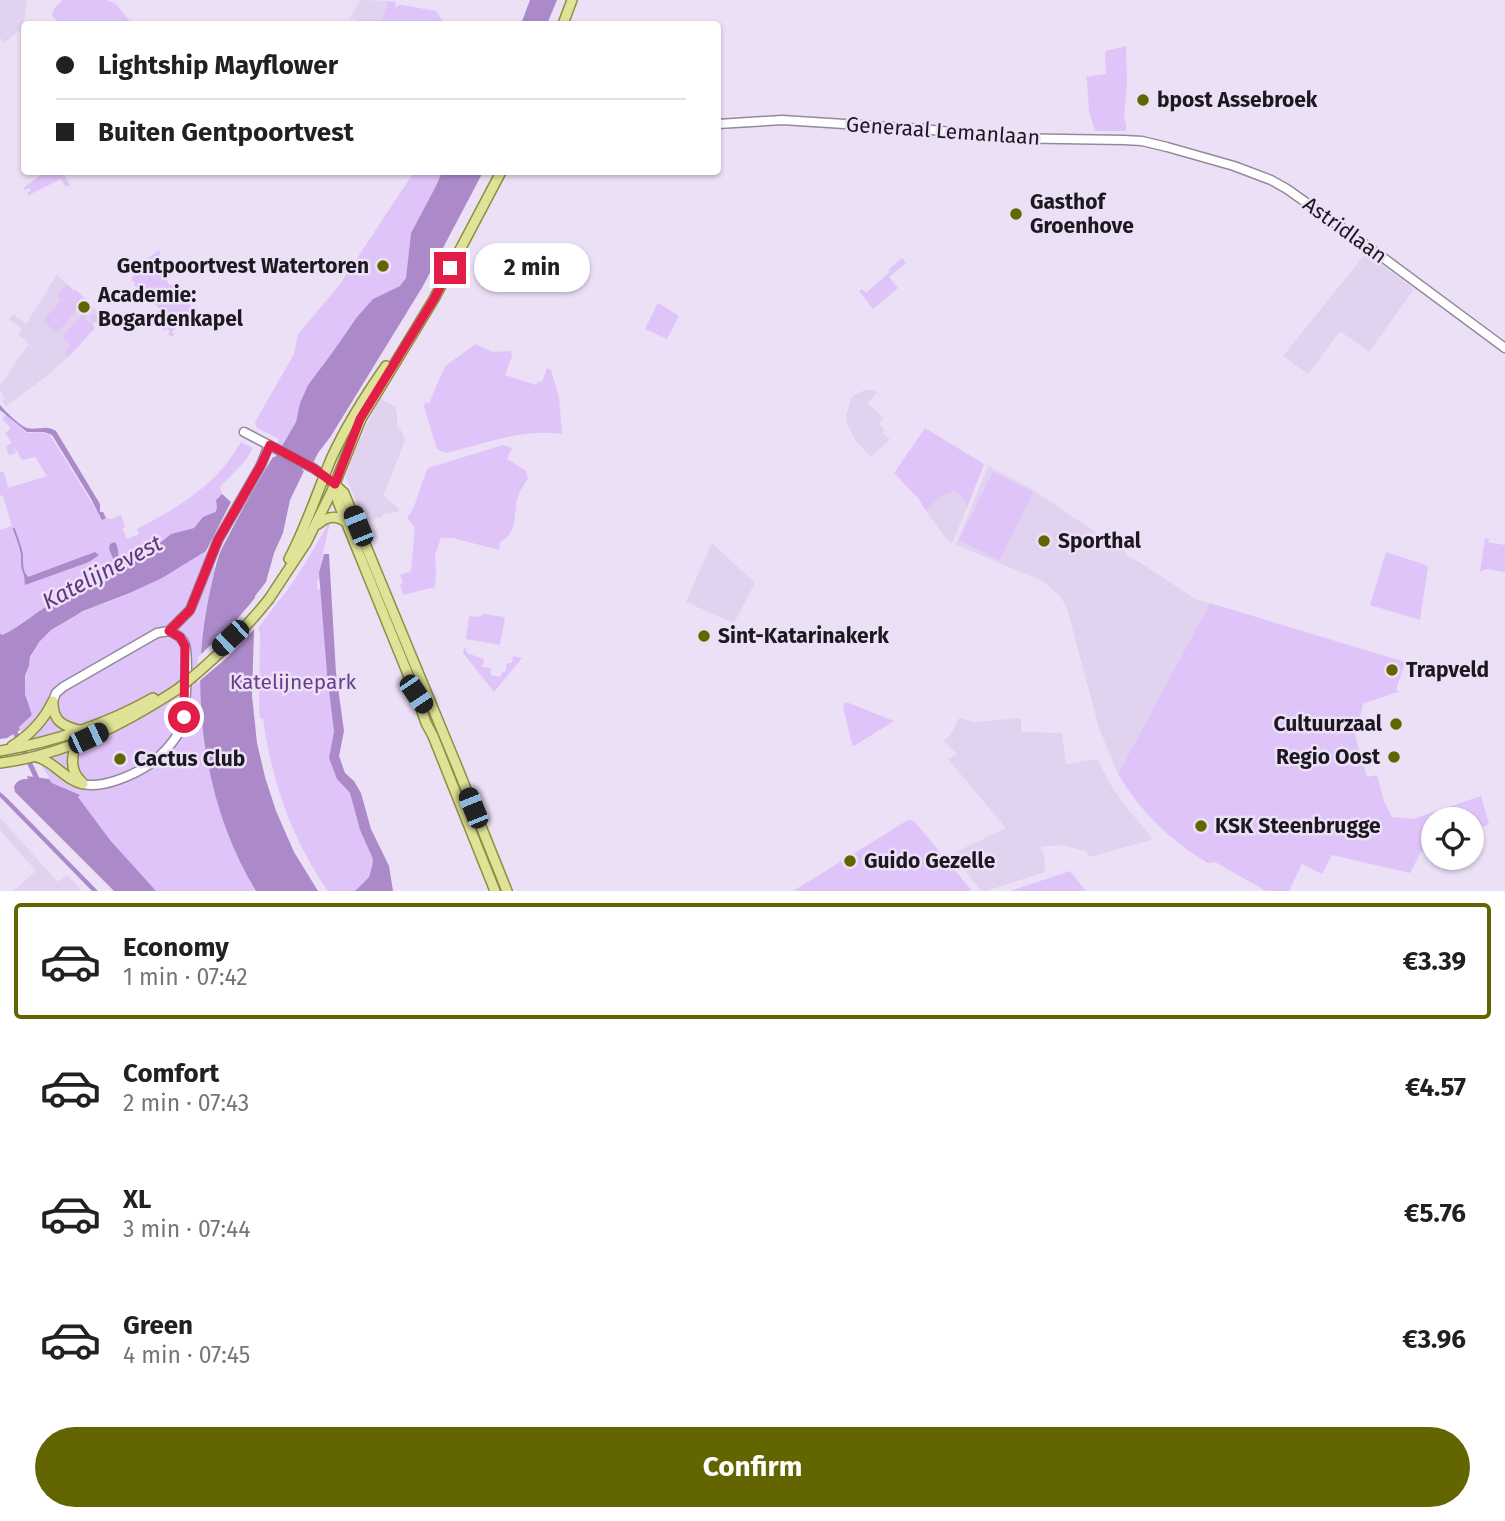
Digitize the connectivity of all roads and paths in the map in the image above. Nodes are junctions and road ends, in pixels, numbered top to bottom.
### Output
1 (572, 0) edge
2 (564, 21) edge
3 (721, 124) edge
4 (1167, 147) joint
5 (492, 175) edge
6 (499, 175) edge
7 (1505, 348) edge
8 (248, 434) dead end
9 (269, 447) junction
10 (325, 476) junction
11 (335, 484) junction
12 (348, 523) junction
13 (314, 528) junction
14 (267, 597) junction
15 (169, 631) junction
16 (178, 685) junction
17 (53, 701) junction
18 (79, 730) junction
19 (443, 732) junction
20 (433, 737) junction
21 (27, 741) junction
22 (76, 744) junction
23 (7, 749) edge
24 (36, 756) junction
25 (0, 763) edge
26 (83, 784) junction
27 (455, 790) junction
28 (467, 792) junction
29 (495, 891) edge
30 (507, 891) edge

1 - 2 main road
3 - 4 main road, Generaal Lemanlaan
4 - 7 main road, Astridlaan
5 - 10 main road
6 - 11 main road
8 - 9 main road
9 - 10 main road
9 - 15 main road
10 - 11 main road
10 - 14 main road
11 - 12 main road
11 - 13 main road
11 - 19 main road
12 - 13 main road
12 - 20 main road
13 - 14 main road
14 - 16 main road, bridge
15 - 17 main road
15 - 26 main road
16 - 18 main road
16 - 22 main road
17 - 18 main road
17 - 21 main road
18 - 21 main road
19 - 20 main road
19 - 28 main road
20 - 27 main road
21 - 23 main road
22 - 24 main road
22 - 26 main road
24 - 25 main road
24 - 26 main road
27 - 28 main road
27 - 29 main road
28 - 30 main road

